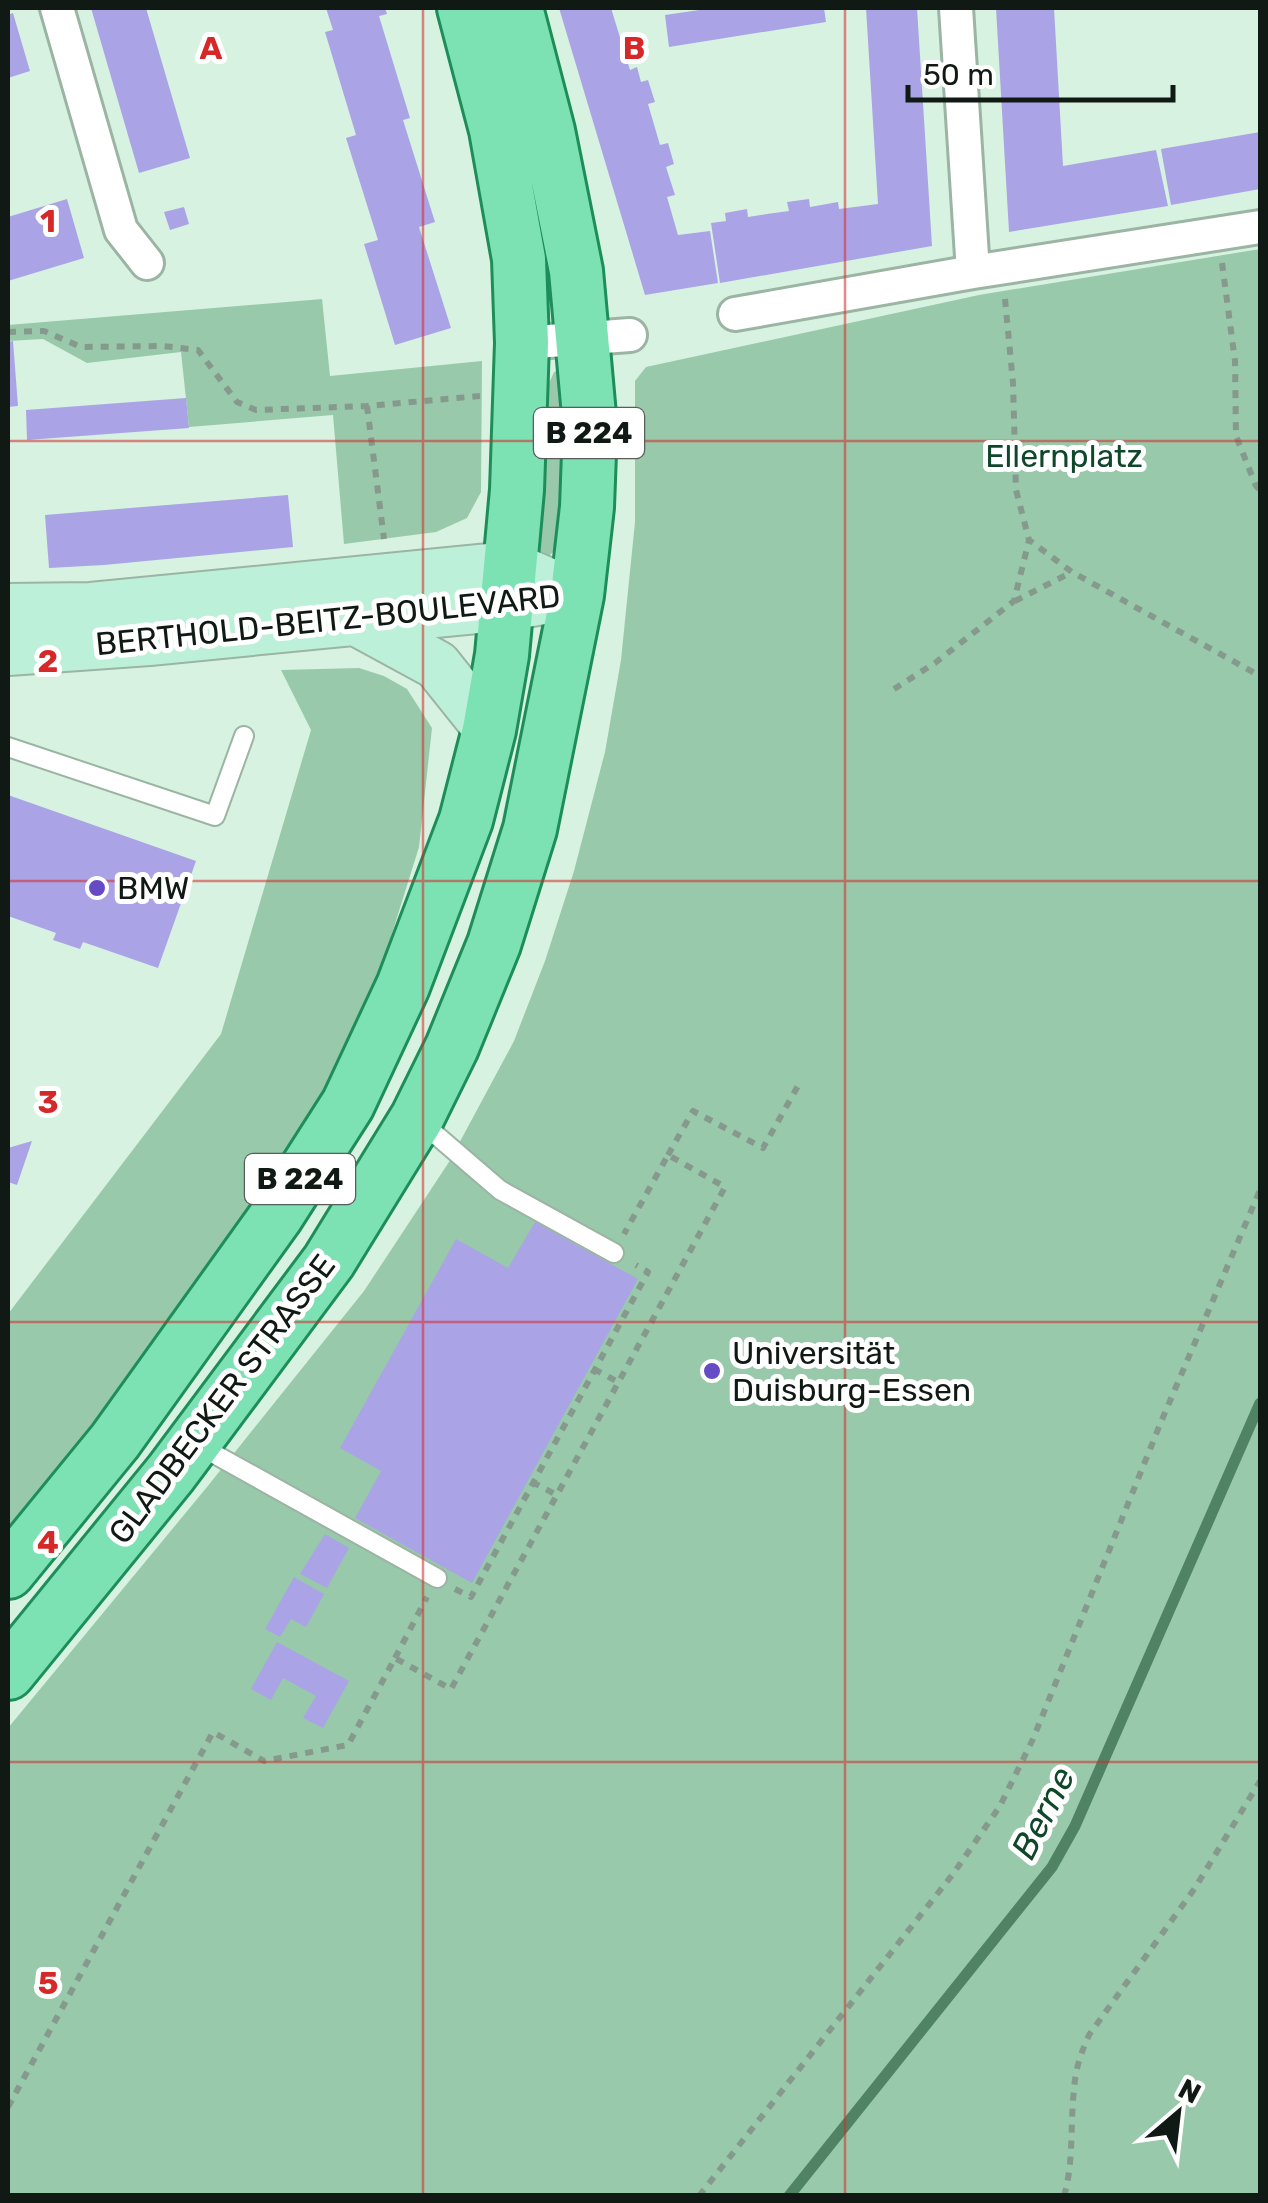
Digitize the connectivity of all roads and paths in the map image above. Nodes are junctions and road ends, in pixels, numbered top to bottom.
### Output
1 (57, 8) edge
2 (464, 8) edge
3 (516, 8) edge
4 (956, 8) edge
5 (1260, 228) edge
6 (1222, 256) dead end
7 (147, 263) dead end
8 (973, 272) junction
9 (1005, 293) dead end
10 (735, 314) dead end
11 (8, 332) edge
12 (606, 337) junction
13 (522, 343) junction
14 (466, 398) dead end
15 (367, 406) junction
16 (1260, 490) edge
17 (515, 510) junction
18 (1029, 540) junction
19 (385, 546) dead end
20 (447, 571) junction
21 (1072, 572) junction
22 (508, 586) junction
23 (576, 595) junction
24 (1014, 602) junction
25 (8, 608) edge
26 (356, 621) junction
27 (8, 651) edge
28 (1260, 676) edge
29 (894, 690) dead end
30 (489, 730) junction
31 (244, 736) dead end
32 (8, 747) edge
33 (799, 1084) dead end
34 (417, 1118) junction
35 (668, 1155) junction
36 (1260, 1190) edge
37 (614, 1253) junction
38 (594, 1370) junction
39 (618, 1382) junction
40 (194, 1442) junction
41 (532, 1482) junction
42 (557, 1495) junction
43 (8, 1572) edge
44 (437, 1578) junction
45 (394, 1658) junction
46 (8, 1673) edge
47 (1260, 1780) edge
48 (8, 2107) edge
49 (699, 2196) edge
50 (1064, 2196) edge

1 - 7 street
2 - 13 main road, GLADBECKER STRASSE / B 224
3 - 12 main road, GLADBECKER STRASSE / B 224
4 - 8 street
5 - 8 street
6 - 16 path
8 - 10 street
9 - 18 path
11 - 15 path
12 - 13 street
12 - 23 main road, GLADBECKER STRASSE / B 224
13 - 17 main road, GLADBECKER STRASSE / B 224
14 - 15 path
15 - 19 path
17 - 20 main road, BERTHOLD-BEITZ-BOULEVARD
17 - 22 main road, GLADBECKER STRASSE / B 224
18 - 21 path
18 - 24 path
20 - 22 main road, BERTHOLD-BEITZ-BOULEVARD
20 - 25 main road, BERTHOLD-BEITZ-BOULEVARD
21 - 24 path
21 - 28 path
22 - 23 main road, BERTHOLD-BEITZ-BOULEVARD
22 - 26 main road, BERTHOLD-BEITZ-BOULEVARD
22 - 30 main road, GLADBECKER STRASSE / B 224
23 - 34 main road, GLADBECKER STRASSE / B 224
24 - 29 path
26 - 27 main road, BERTHOLD-BEITZ-BOULEVARD
26 - 30 main road
30 - 43 main road, GLADBECKER STRASSE / B 224
31 - 32 lane
33 - 35 path
34 - 37 lane
34 - 40 main road, GLADBECKER STRASSE / B 224
35 - 37 path
35 - 39 path
36 - 49 path
37 - 38 path
38 - 39 path
38 - 41 path
39 - 42 path
40 - 44 lane
40 - 46 main road, GLADBECKER STRASSE / B 224
41 - 42 path
41 - 44 path
42 - 45 path
44 - 45 path
45 - 48 path
47 - 50 path

